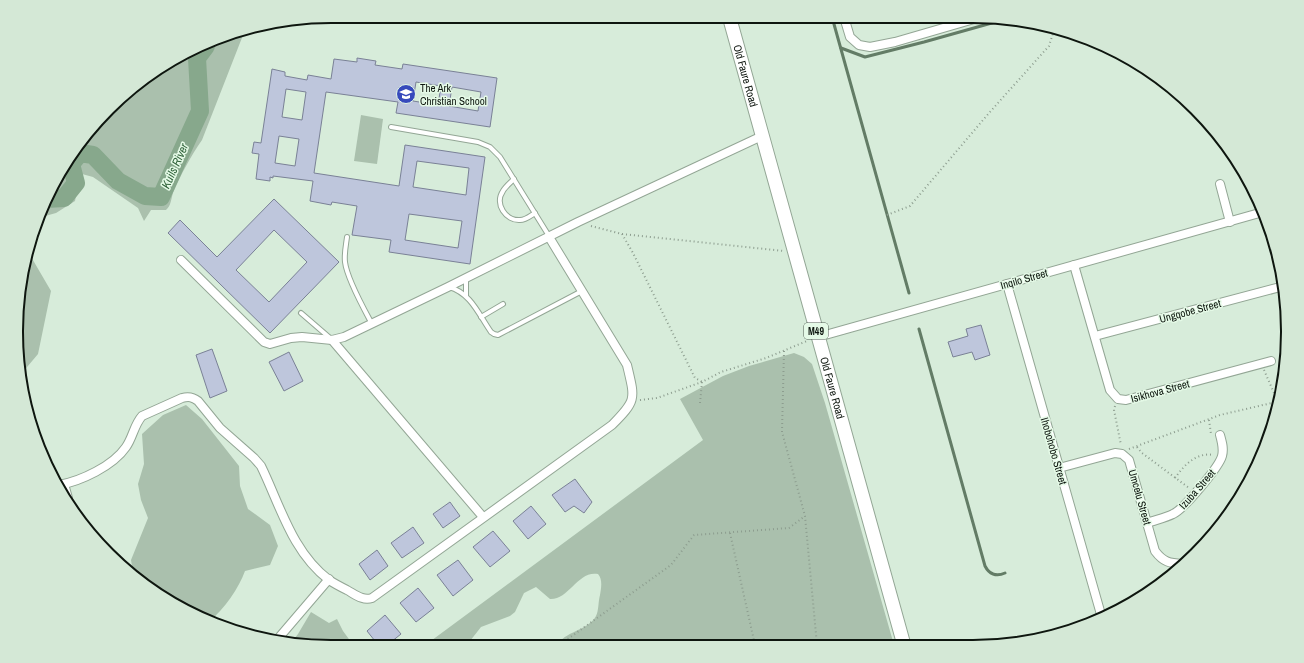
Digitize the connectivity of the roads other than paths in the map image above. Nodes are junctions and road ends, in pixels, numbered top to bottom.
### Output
1 (731, 23) edge
2 (846, 23) edge
3 (960, 23) edge
4 (391, 127) dead end
5 (762, 136) junction
6 (514, 179) junction
7 (1220, 184) dead end
8 (535, 213) junction
9 (1258, 213) edge
10 (1230, 222) junction
11 (347, 237) dead end
12 (549, 237) junction
13 (182, 260) dead end
14 (1074, 265) junction
15 (466, 278) junction
16 (1007, 284) junction
17 (448, 287) junction
18 (1278, 288) edge
19 (582, 291) junction
20 (466, 296) junction
21 (503, 304) dead end
22 (301, 313) dead end
23 (481, 317) junction
24 (372, 324) junction
25 (1095, 336) junction
26 (818, 337) junction
27 (332, 340) junction
28 (1271, 361) dead end
29 (1220, 435) dead end
30 (1059, 468) junction
31 (63, 485) edge
32 (483, 517) junction
33 (1147, 523) junction
34 (1176, 563) edge
35 (329, 579) junction
36 (1100, 612) edge
37 (280, 635) edge
38 (903, 640) edge

1 - 5 main road, Old Faure Road / M49
2 - 3 street
4 - 6 lane
5 - 12 street
5 - 26 main road, Old Faure Road / M49
6 - 8 lane
6 - 8 lane
7 - 10 street
8 - 12 lane
9 - 10 street, Inqilo Street
10 - 14 street, Inqilo Street
11 - 24 lane
12 - 15 street
12 - 19 street
13 - 27 street
14 - 16 street, Inqilo Street
14 - 25 street, Isikhova Street
15 - 17 street
15 - 20 lane
16 - 26 street, Inqilo Street
16 - 30 street, Ihobohobo Street
17 - 20 lane
17 - 24 street
18 - 25 street, Ungqobe Street
19 - 23 lane
19 - 32 street
20 - 23 lane
21 - 23 lane
22 - 27 lane
24 - 27 street
25 - 28 street, Isikhova Street
26 - 38 main road, Old Faure Road / M49
27 - 32 street
29 - 33 street, Izuba Street
30 - 33 street, Umcelu Street
30 - 36 street, Ihobohobo Street
31 - 35 street
32 - 35 street
33 - 34 street, Umcelu Street
35 - 37 street

